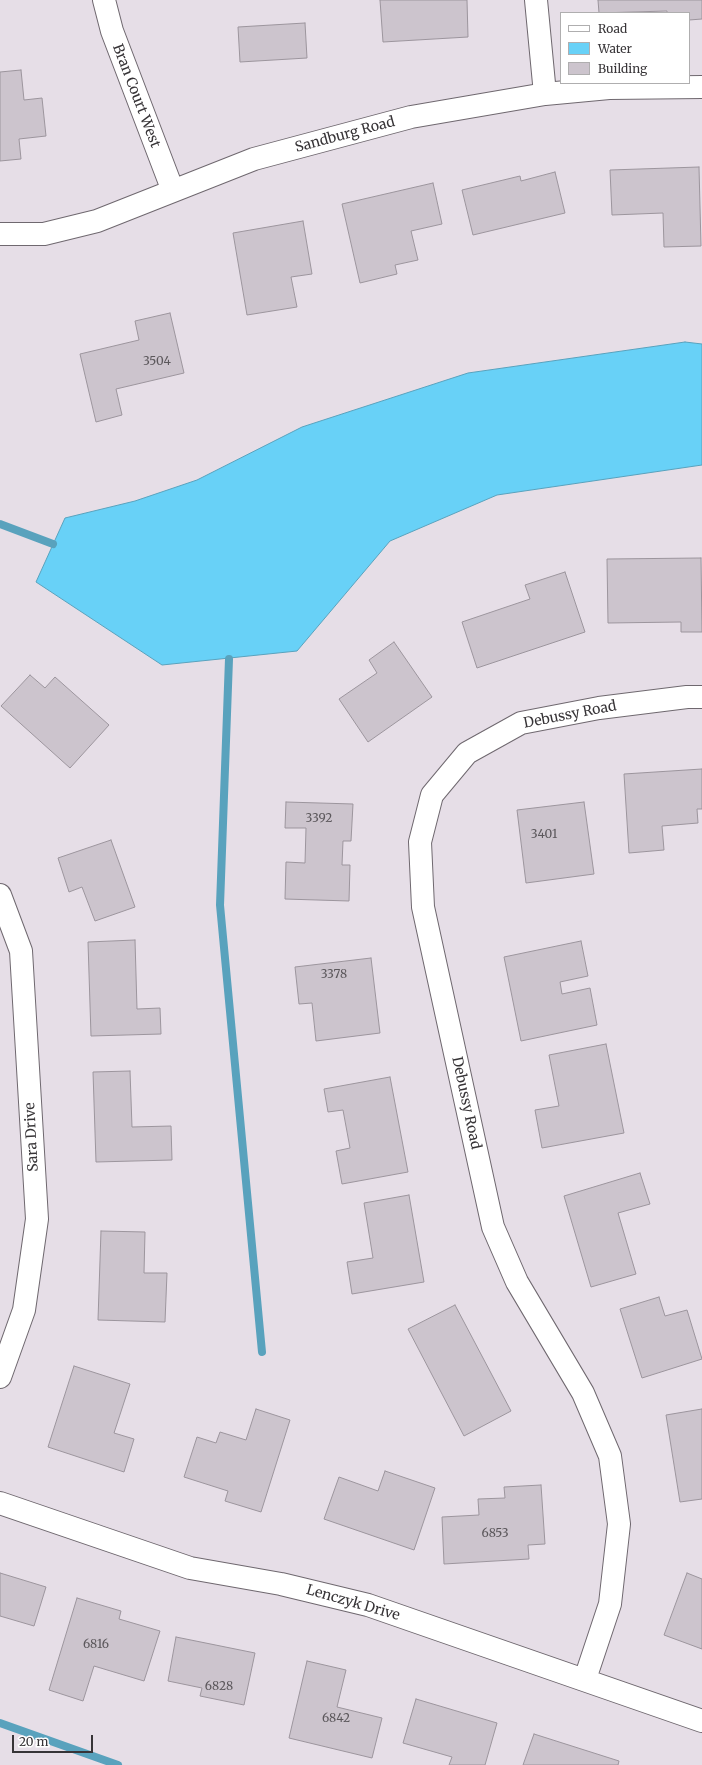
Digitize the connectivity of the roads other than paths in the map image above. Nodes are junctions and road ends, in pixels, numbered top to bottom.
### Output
1 (104, 0) edge
2 (536, 0) edge
3 (702, 87) edge
4 (544, 94) junction
5 (173, 191) junction
6 (0, 234) edge
7 (702, 697) edge
8 (0, 895) edge
9 (0, 1376) edge
10 (0, 1503) edge
11 (585, 1680) junction
12 (702, 1720) edge

1 - 5 street, Bran Court West
2 - 4 street
3 - 4 street, Sandburg Road
4 - 5 street, Sandburg Road
5 - 6 street, Sandburg Road
7 - 11 street, Debussy Road
8 - 9 street, Sara Drive
10 - 11 street, Lenczyk Drive
11 - 12 street, Lenczyk Drive

